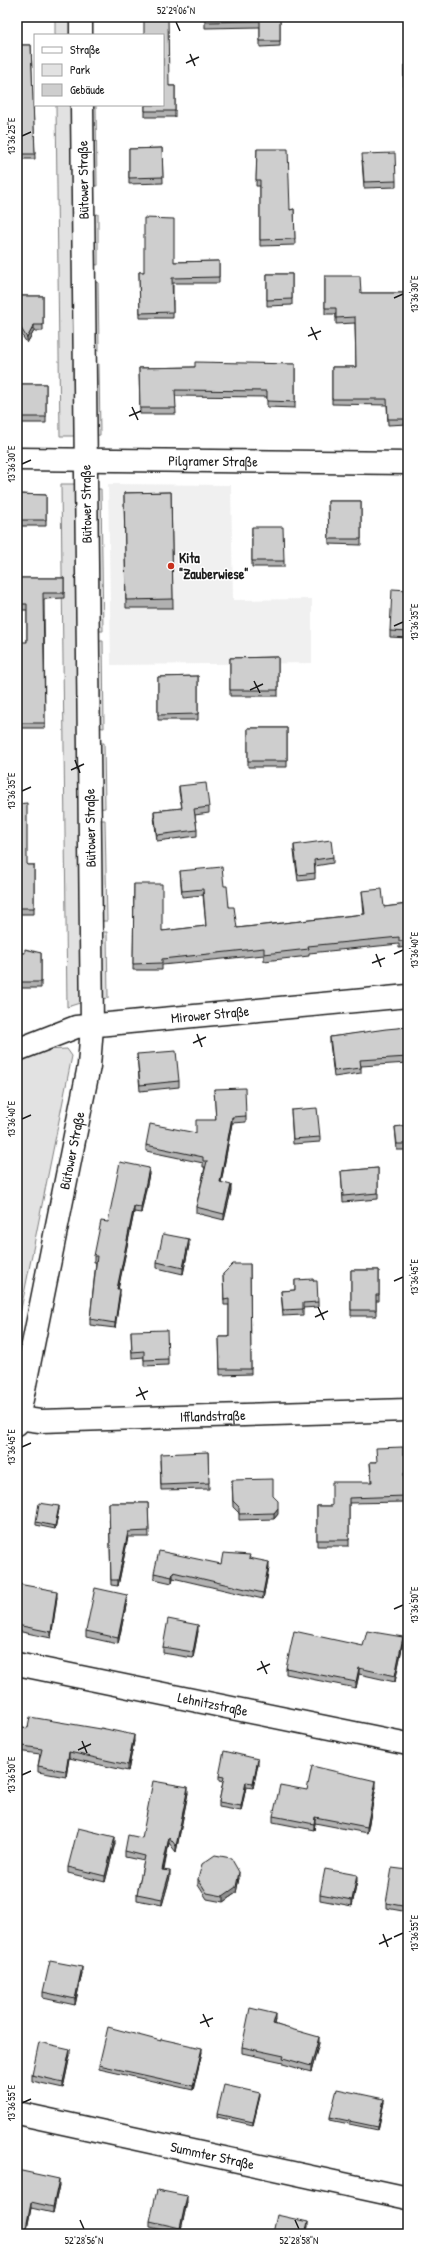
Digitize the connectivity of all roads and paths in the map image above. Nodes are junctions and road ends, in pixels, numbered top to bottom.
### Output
1 (81, 17) edge
2 (81, 34) edge
3 (82, 106) edge
4 (17, 459) edge
5 (86, 459) junction
6 (408, 462) edge
7 (408, 996) edge
8 (92, 1026) junction
9 (17, 1050) edge
10 (408, 1410) edge
11 (18, 1421) edge
12 (17, 1664) edge
13 (408, 1744) edge
14 (17, 2113) edge
15 (408, 2198) edge

1 - 2 street
3 - 5 street, Bütower Straße
4 - 5 street, Pilgramer Straße
5 - 6 street, Pilgramer Straße
5 - 8 street, Bütower Straße
7 - 8 street, Mirower Straße
8 - 9 street, Mirower Straße
8 - 11 street, Bütower Straße
10 - 11 street, Ifflandstraße
12 - 13 street, Lehnitzstraße
14 - 15 street, Summter Straße

